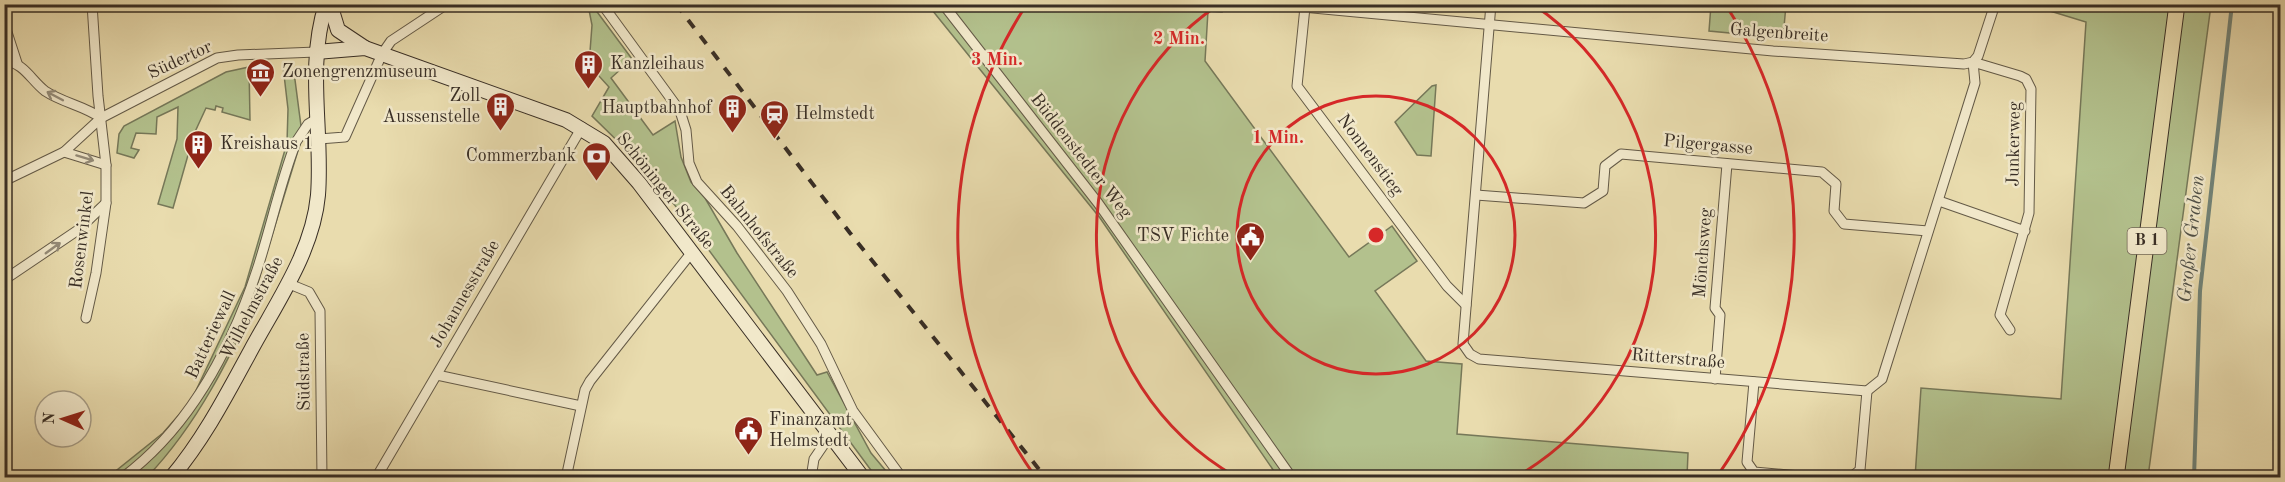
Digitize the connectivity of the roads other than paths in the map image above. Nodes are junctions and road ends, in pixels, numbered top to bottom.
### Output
1 (92, 4) edge
2 (328, 4) edge
3 (447, 4) edge
4 (602, 4) edge
5 (943, 4) edge
6 (1491, 4) edge
7 (1995, 4) edge
8 (2177, 4) edge
9 (1276, 5) edge
10 (1305, 7) junction
11 (4, 22) edge
12 (1490, 25) junction
13 (365, 48) junction
14 (315, 52) junction
15 (382, 54) junction
16 (4, 60) edge
17 (1973, 62) junction
18 (17, 63) junction
19 (101, 118) junction
20 (318, 118) junction
21 (582, 127) junction
22 (319, 139) junction
23 (64, 152) junction
24 (1727, 164) junction
25 (106, 165) junction
26 (4, 181) edge
27 (1476, 195) junction
28 (1939, 201) junction
29 (106, 203) junction
30 (1928, 231) junction
31 (2025, 231) junction
32 (692, 252) junction
33 (4, 280) edge
34 (287, 283) junction
35 (1466, 305) junction
36 (86, 318) dead end
37 (2010, 330) dead end
38 (437, 375) junction
39 (1715, 379) junction
40 (1754, 382) junction
41 (1867, 391) junction
42 (581, 406) junction
43 (831, 434) junction
44 (122, 477) edge
45 (171, 477) edge
46 (322, 477) edge
47 (376, 477) edge
48 (566, 477) edge
49 (810, 477) edge
50 (863, 477) edge
51 (902, 477) edge
52 (1292, 477) edge
53 (1822, 477) edge
54 (1850, 477) edge
55 (2116, 477) edge

1 - 19 street, Rosenwinkel
2 - 13 main road
2 - 14 main road, Wilhelmstraße
3 - 15 street
4 - 51 street, Bahnhofstraße
5 - 52 street, Büddenstedter Weg
6 - 12 street, Ritterstraße
7 - 17 street
8 - 55 main road, B 1
9 - 10 street, Galgenbreite
10 - 12 street, Galgenbreite
10 - 35 street, Nonnenstieg
11 - 18 street
12 - 17 street, Galgenbreite
12 - 27 street, Ritterstraße
13 - 14 main road, Schöninger Straße
13 - 15 main road, Schöninger Straße
14 - 19 street, Südertor
14 - 20 main road, Wilhelmstraße
15 - 21 main road, Schöninger Straße
15 - 22 street
16 - 18 street
17 - 28 street
17 - 31 street, Junkerweg
19 -> 18 street
19 - 23 street, Südertor
19 - 25 street, Rosenwinkel
20 - 22 main road, Wilhelmstraße
20 - 44 street, Batteriewall
21 - 32 main road, Schöninger Straße
21 - 38 street, Johannesstraße
22 - 34 main road, Wilhelmstraße
23 -> 25 street
23 - 26 street, Südertor
24 - 27 street, Pilgergasse
24 - 30 street, Pilgergasse
24 - 39 street, Mönchsweg
25 - 29 street, Rosenwinkel
27 - 35 street, Ritterstraße
28 - 30 street
28 - 31 street
33 -> 29 street
29 - 36 street, Rosenwinkel
30 - 41 street
31 - 37 street, Junkerweg
32 - 42 street
32 - 43 main road, Schöninger Straße
34 - 45 main road, Wilhelmstraße
34 - 46 street, Südstraße
35 - 39 street, Ritterstraße
38 - 42 street
38 - 47 street, Johannesstraße
39 - 40 street, Ritterstraße
40 - 41 street, Ritterstraße
40 - 53 street
41 - 54 street
42 - 48 street
43 - 49 street
43 - 50 main road, Schöninger Straße

